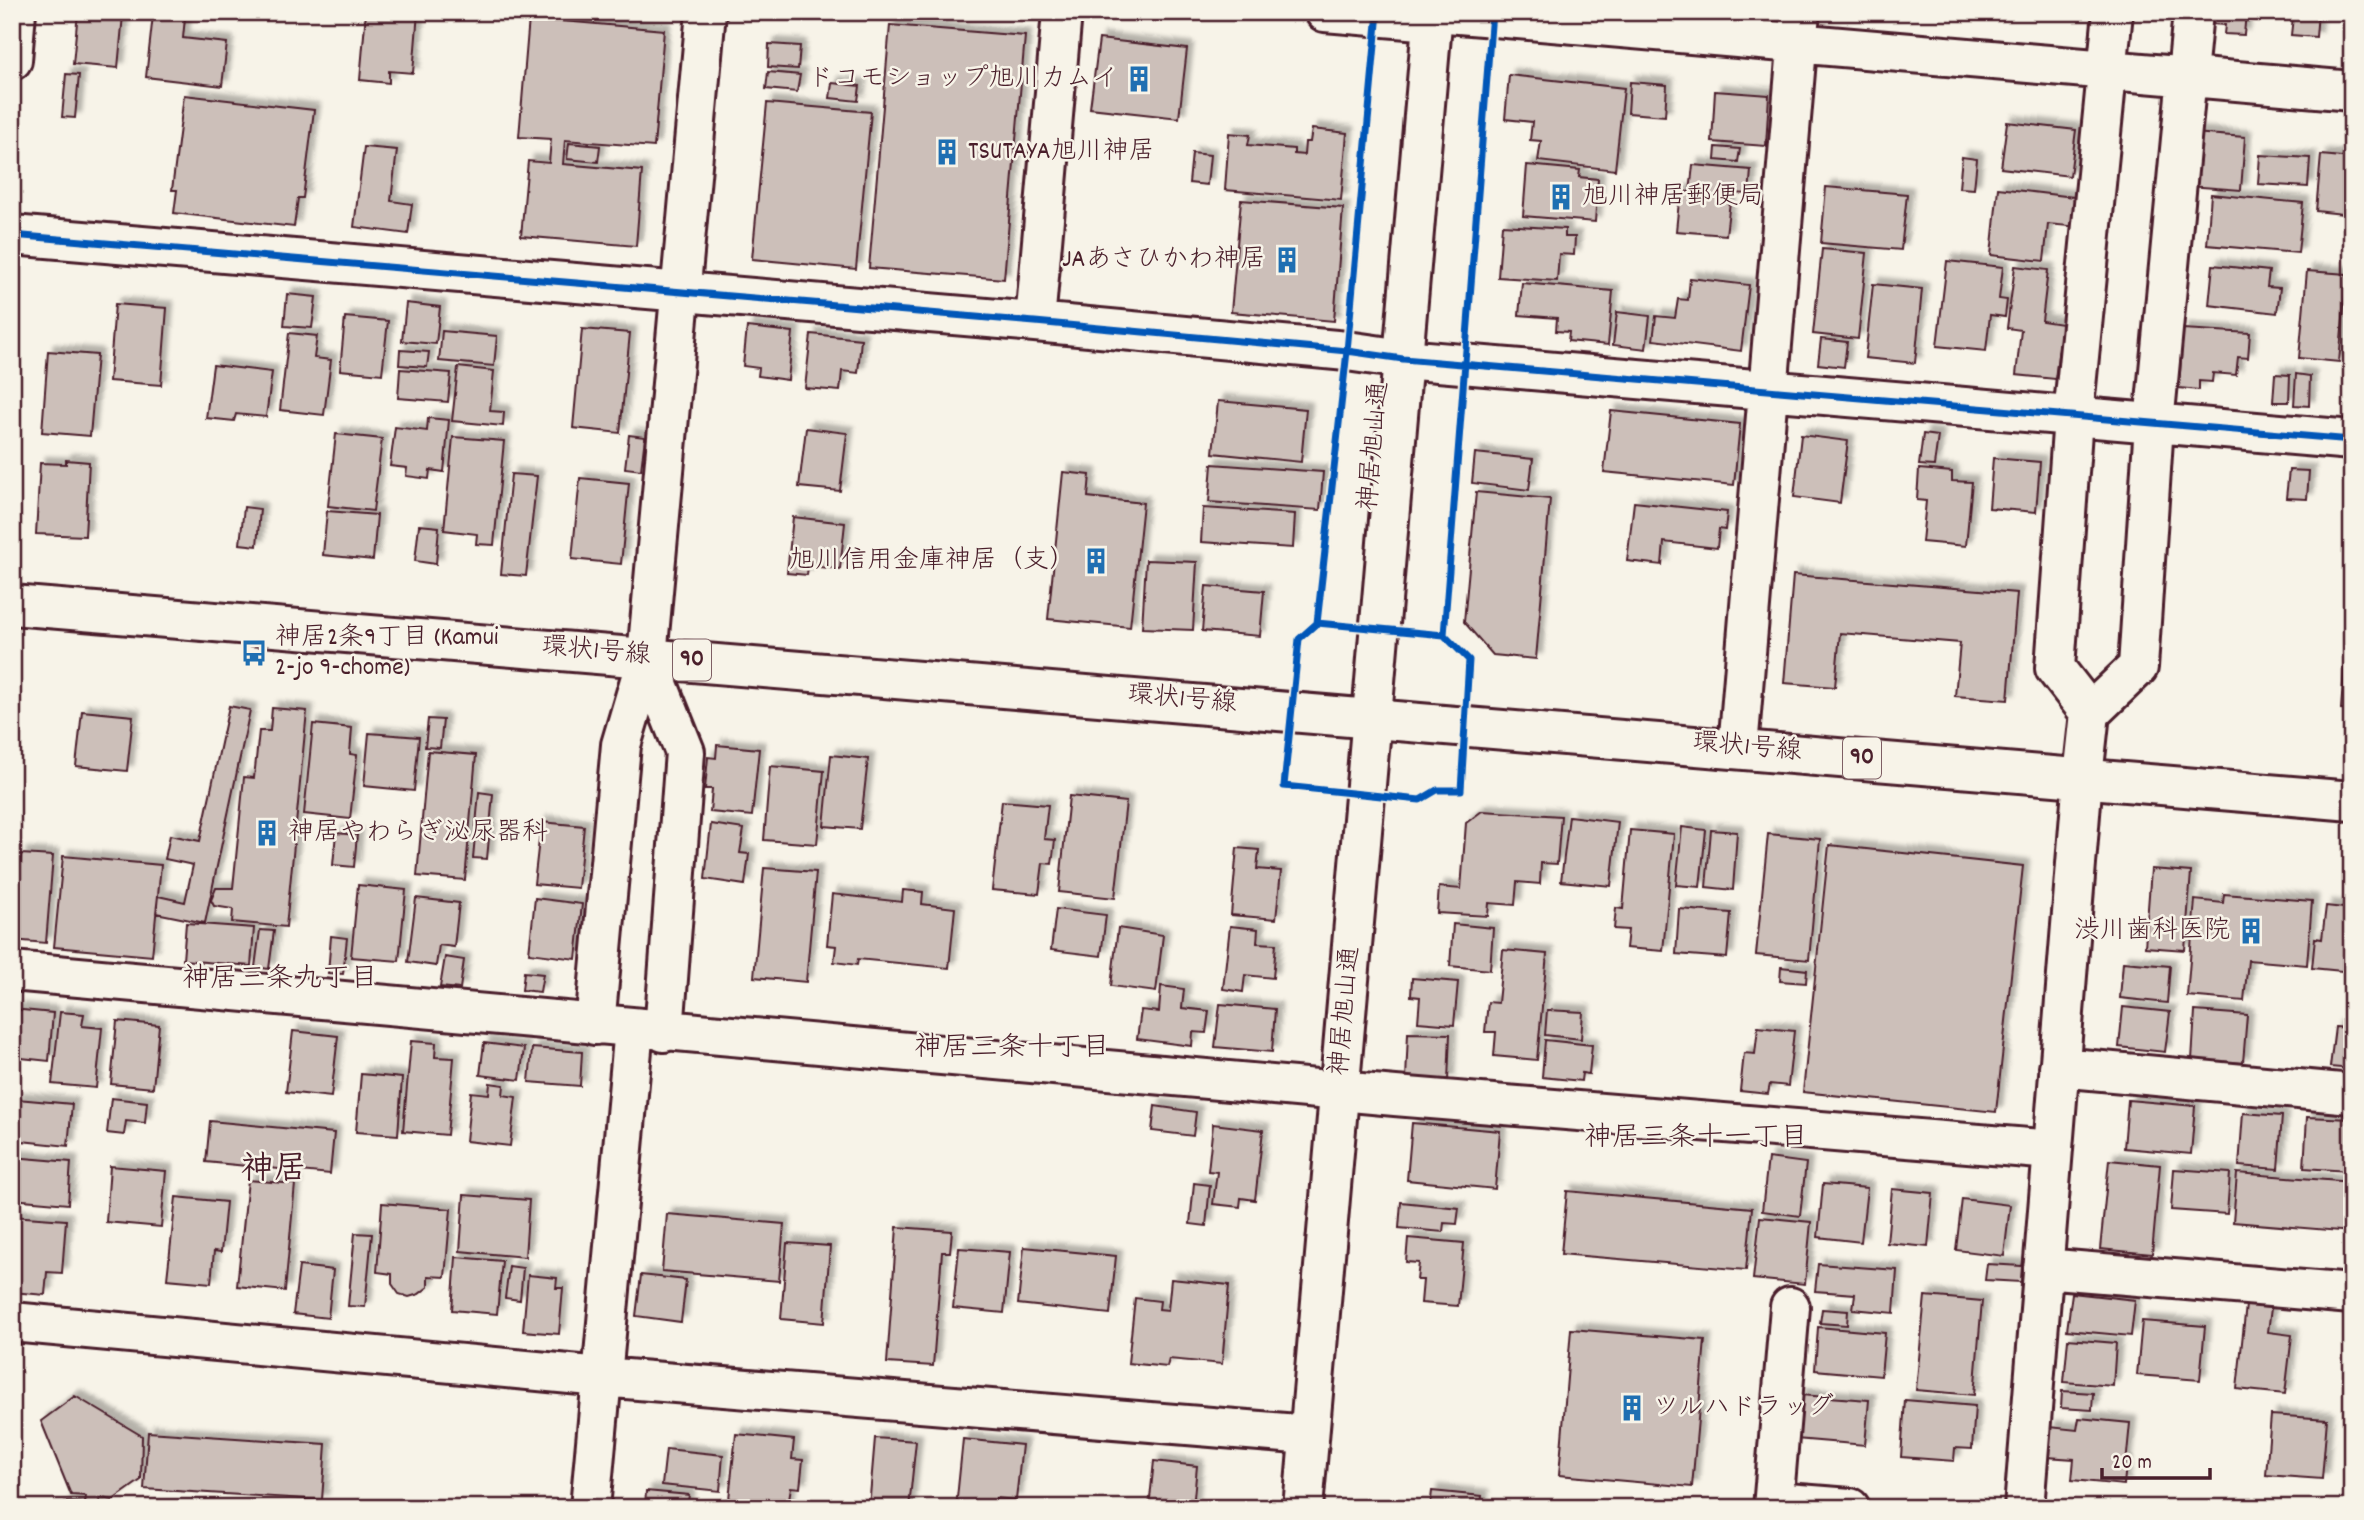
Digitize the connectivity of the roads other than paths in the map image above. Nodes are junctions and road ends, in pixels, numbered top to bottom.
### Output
1 (16, 12) edge
2 (706, 12) edge
3 (1062, 12) edge
4 (1325, 12) edge
5 (2113, 12) edge
6 (2193, 12) edge
7 (1434, 15) edge
8 (1798, 28) edge
9 (12, 60) edge
10 (2108, 71) junction
11 (2188, 78) junction
12 (2352, 90) edge
13 (12, 235) edge
14 (680, 294) junction
15 (1035, 322) junction
16 (1403, 359) junction
17 (1766, 391) junction
18 (2073, 417) junction
19 (2154, 424) junction
20 (2352, 440) edge
21 (12, 605) edge
22 (647, 657) junction
23 (2090, 713) junction
24 (1372, 716) junction
25 (1738, 748) junction
26 (2083, 777) junction
27 (2352, 801) edge
28 (12, 971) edge
29 (595, 1025) junction
30 (649, 1030) junction
31 (2059, 1067) junction
32 (1339, 1090) junction
33 (2352, 1094) edge
34 (2053, 1150) junction
35 (2043, 1268) junction
36 (2352, 1294) edge
37 (1790, 1307) dead end
38 (12, 1322) edge
39 (602, 1377) junction
40 (1309, 1435) junction
41 (1774, 1505) edge
42 (590, 1508) edge
43 (1303, 1508) edge
44 (1850, 1508) edge
45 (2024, 1508) edge

1 - 9 street
2 - 14 street
3 - 15 street
4 - 7 street
5 - 10 street
6 - 11 street
7 - 8 street
7 - 16 street, 神居旭山通
8 - 10 street
8 - 17 street
10 - 11 street
10 - 18 street
11 - 12 street
11 - 19 street
13 - 14 street
14 - 15 street
14 - 22 street
15 - 16 street
16 - 17 street
16 - 24 street, 神居旭山通
17 - 18 street
17 - 25 street
18 - 19 street
18 - 23 street
19 - 20 street
19 - 23 street
21 - 22 street, 環状1号線 / 90
22 - 24 street, 環状1号線 / 90
22 - 29 street
22 - 30 street
23 - 26 street
24 - 25 street, 環状1号線 / 90
24 - 32 street, 神居旭山通
25 - 26 street, 環状1号線 / 90
26 - 27 street, 環状1号線 / 90
26 - 31 street
28 - 29 street
29 - 30 street
30 - 32 street
30 - 39 street
31 - 33 street
31 - 34 street
32 - 34 street
32 - 40 street, 神居旭山通
34 - 35 street
35 - 36 street
35 - 45 street
37 - 41 street
38 - 39 street
39 - 40 street
39 - 42 street
40 - 43 street, 神居旭山通
41 - 44 street

